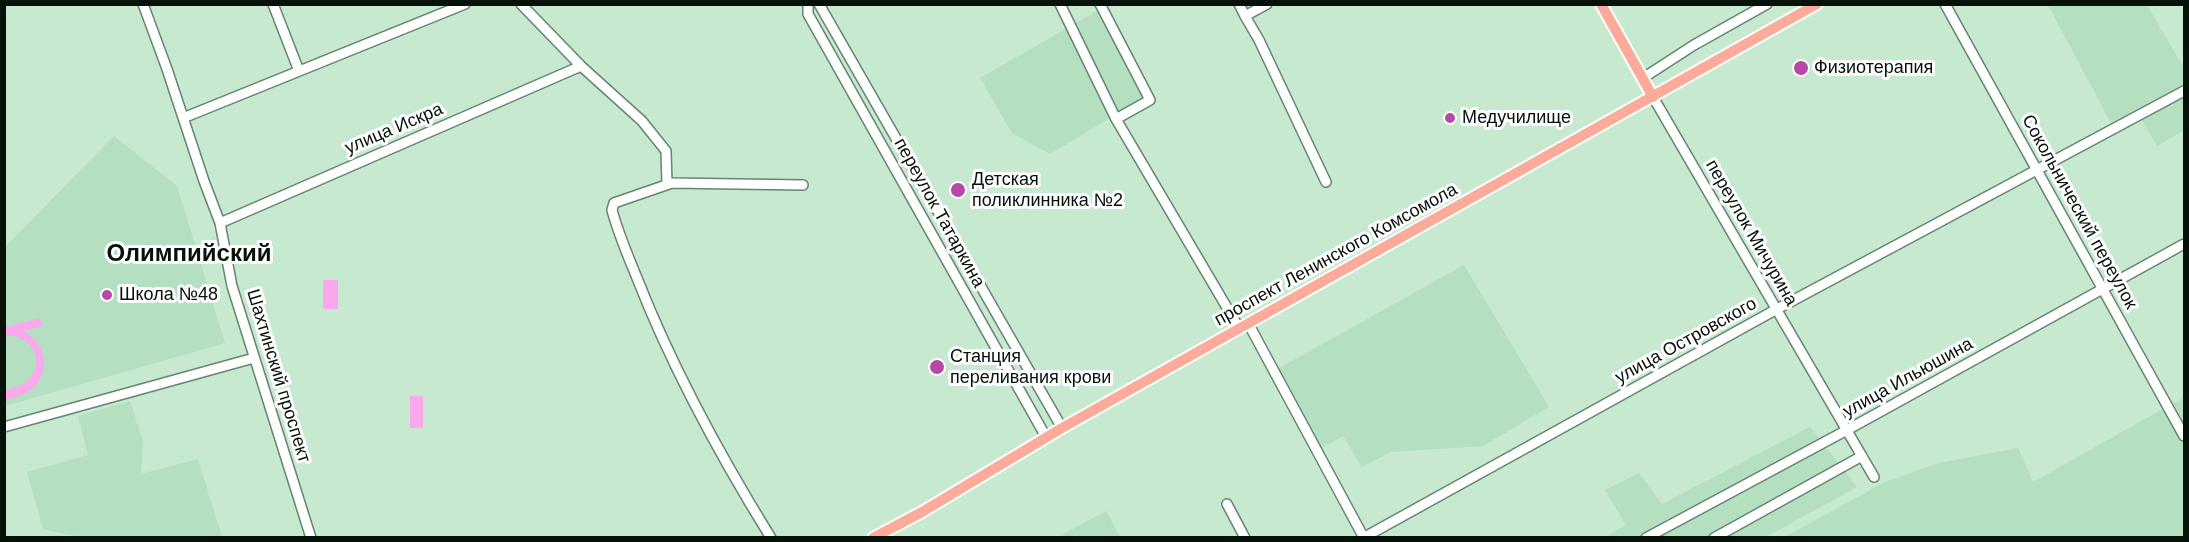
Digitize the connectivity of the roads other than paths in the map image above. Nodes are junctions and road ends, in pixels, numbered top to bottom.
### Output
1 (143, 4) edge
2 (273, 4) edge
3 (465, 4) edge
4 (521, 4) edge
5 (808, 4) edge
6 (819, 4) edge
7 (1060, 4) edge
8 (1100, 4) edge
9 (1239, 4) edge
10 (1267, 4) edge
11 (1601, 4) edge
12 (1767, 4) edge
13 (1816, 4) edge
14 (1945, 4) edge
15 (1245, 16) junction
16 (581, 66) junction
17 (299, 71) junction
18 (1642, 78) junction
19 (2184, 91) edge
20 (1653, 97) junction
21 (183, 118) junction
22 (1116, 119) junction
23 (2037, 171) junction
24 (1326, 182) dead end
25 (667, 184) junction
26 (804, 185) dead end
27 (220, 223) junction
28 (2184, 244) edge
29 (2103, 290) junction
30 (1777, 309) junction
31 (1244, 325) junction
32 (254, 358) junction
33 (4, 426) edge
34 (1062, 428) junction
35 (1847, 430) junction
36 (2184, 436) edge
37 (1046, 437) junction
38 (1862, 456) junction
39 (1874, 477) dead end
40 (1227, 504) dead end
41 (311, 537) edge
42 (771, 537) edge
43 (873, 537) edge
44 (1245, 537) edge
45 (1364, 537) edge
46 (1646, 537) edge
47 (1714, 537) edge

1 - 21 street, Шахтинский проспект
2 - 17 street
3 - 17 street
4 - 16 street
5 - 37 street, переулок Татаркина
6 - 34 street, переулок Татаркина
7 - 22 street
8 - 22 street
9 - 15 street
10 - 15 street
11 - 18 main road, переулок Мичурина
12 - 18 street
13 - 20 main road, проспект Ленинского Комсомола
14 - 23 street, Сокольнический переулок
15 - 24 street
16 - 25 street
16 - 27 street, улица Искра
17 - 21 street
18 - 20 main road, переулок Мичурина
19 - 23 street, улица Островского
20 - 30 street, переулок Мичурина
20 - 31 main road, проспект Ленинского Комсомола
21 - 27 street, Шахтинский проспект
22 - 31 street
23 - 29 street, Сокольнический переулок
23 - 30 street, улица Островского
25 - 26 street
25 - 42 street
27 - 32 street, Шахтинский проспект
28 - 29 street, улица Ильюшина
29 - 35 street, улица Ильюшина
29 - 36 street, Сокольнический переулок
30 - 35 street, переулок Мичурина
30 - 45 street, улица Островского
31 - 34 main road, проспект Ленинского Комсомола
31 - 45 street
32 - 33 street
32 - 41 street, Шахтинский проспект
34 - 37 main road, проспект Ленинского Комсомола
35 - 38 street, переулок Мичурина
35 - 46 street, улица Ильюшина
37 - 43 main road, проспект Ленинского Комсомола
38 - 39 street, переулок Мичурина
38 - 47 street
40 - 44 street

